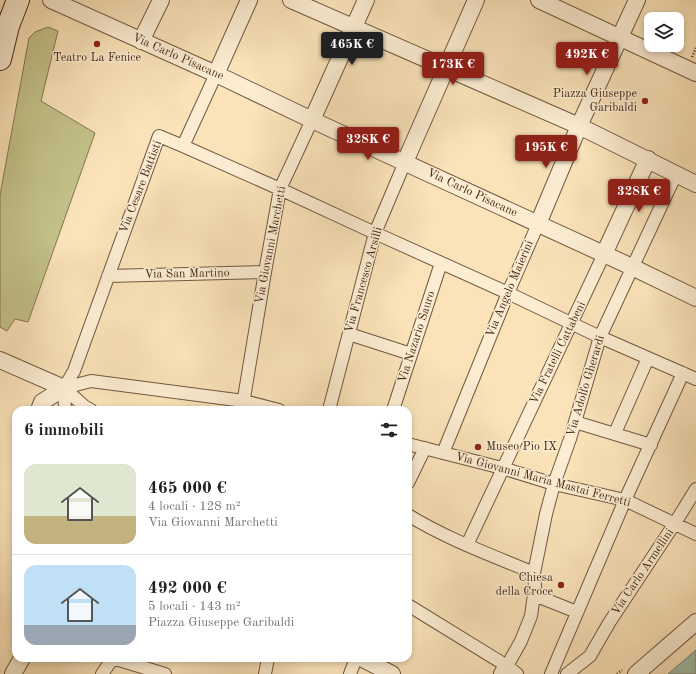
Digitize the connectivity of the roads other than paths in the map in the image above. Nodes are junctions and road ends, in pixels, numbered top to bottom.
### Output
1 (18, 0) edge
2 (51, 0) edge
3 (161, 0) edge
4 (249, 0) edge
5 (291, 0) edge
6 (366, 0) edge
7 (476, 0) edge
8 (539, 0) edge
9 (637, 0) edge
10 (563, 5) edge
11 (353, 27) junction
12 (620, 37) junction
13 (141, 41) junction
14 (0, 59) edge
15 (446, 67) junction
16 (696, 73) edge
17 (216, 74) junction
18 (312, 120) junction
19 (580, 126) junction
20 (183, 146) junction
21 (648, 159) junction
22 (405, 162) junction
23 (676, 174) junction
24 (696, 184) edge
25 (280, 189) junction
26 (538, 224) junction
27 (375, 233) junction
28 (604, 254) junction
29 (441, 263) junction
30 (632, 266) junction
31 (265, 272) junction
32 (108, 276) junction
33 (508, 293) junction
34 (696, 298) edge
35 (572, 323) junction
36 (348, 334) junction
37 (600, 337) junction
38 (411, 354) junction
39 (648, 358) junction
40 (0, 360) edge
41 (682, 373) junction
42 (696, 379) edge
43 (64, 388) junction
44 (40, 406) edge
45 (65, 406) edge
46 (84, 406) edge
47 (243, 406) edge
48 (330, 406) edge
49 (395, 406) edge
50 (575, 422) junction
51 (615, 433) junction
52 (412, 445) edge
53 (652, 445) junction
54 (425, 448) junction
55 (443, 453) junction
56 (502, 468) junction
57 (412, 475) edge
58 (554, 484) junction
59 (696, 488) edge
60 (625, 500) junction
61 (412, 517) edge
62 (675, 523) junction
63 (696, 534) edge
64 (467, 545) junction
65 (534, 573) junction
66 (534, 595) junction
67 (412, 608) edge
68 (577, 612) junction
69 (696, 622) edge
70 (20, 662) edge
71 (110, 662) edge
72 (125, 662) edge
73 (267, 662) edge
74 (354, 662) edge
75 (369, 662) edge
76 (508, 671) edge
77 (13, 674) edge
78 (102, 674) edge
79 (165, 674) edge
80 (265, 674) edge
81 (350, 674) edge
82 (392, 674) edge
83 (551, 674) edge
84 (567, 674) edge
85 (636, 674) edge

1 - 14 main road
2 - 13 street, Via Carlo Pisacane
3 - 13 street
4 - 17 street, Via Cesare Battisti
5 - 11 street
6 - 11 street, Via Giovanni Marchetti
7 - 15 street, Via Francesco Arsilli
8 - 10 street
9 - 12 street
10 - 12 street
11 - 15 street
11 - 18 street, Via Giovanni Marchetti
12 - 16 street
12 - 19 street
13 - 17 street, Via Carlo Pisacane
15 - 19 street
15 - 22 street, Via Francesco Arsilli
17 - 18 street, Via Carlo Pisacane
17 - 20 street, Via Cesare Battisti
18 - 22 street, Via Carlo Pisacane
18 - 25 street, Via Giovanni Marchetti
19 - 21 street
19 - 26 street, Via Angelo Maierini
20 - 25 street
20 - 32 street, Via Cesare Battisti
21 - 23 street
21 - 28 street, Via Fratelli Cattabeni
22 - 26 street, Via Carlo Pisacane
22 - 27 street, Via Francesco Arsilli
23 - 24 street
23 - 30 street, Via Adolfo Gherardi
25 - 27 street
25 - 31 street, Via Giovanni Marchetti
26 - 28 street, Via Carlo Pisacane
26 - 33 street, Via Angelo Maierini
27 - 29 street
27 - 36 street, Via Francesco Arsilli
28 - 30 street, Via Carlo Pisacane
28 - 35 street, Via Fratelli Cattabeni
29 - 33 street
29 - 38 street, Via Nazario Sauro
30 - 34 street, Via Carlo Pisacane
30 - 37 street, Via Adolfo Gherardi
31 - 32 street, Via San Martino
31 - 47 street, Via Giovanni Marchetti
32 - 43 street, Via Cesare Battisti
33 - 35 street
33 - 55 street, Via Angelo Maierini
35 - 37 street
35 - 56 street, Via Fratelli Cattabeni
36 - 38 street
36 - 48 street, Via Francesco Arsilli
37 - 39 street
37 - 50 street, Via Adolfo Gherardi
38 - 49 street, Via Nazario Sauro
39 - 41 street
39 - 51 street
40 - 43 street
41 - 42 street
41 - 53 street
43 - 44 street
43 - 45 street
43 - 46 street
43 - 47 street
50 - 51 street
50 - 58 street, Via Adolfo Gherardi
51 - 53 street
52 - 54 street, Via Giovanni Maria Mastai Ferretti
53 - 60 street
54 - 55 street, Via Giovanni Maria Mastai Ferretti
54 - 57 street
55 - 56 street, Via Giovanni Maria Mastai Ferretti
56 - 58 street, Via Giovanni Maria Mastai Ferretti
56 - 64 street, Via Fratelli Cattabeni
58 - 60 street, Via Giovanni Maria Mastai Ferretti
58 - 65 street, Via Adolfo Gherardi
59 - 62 street, Via Carlo Armellini
60 - 62 street, Via Giovanni Maria Mastai Ferretti
60 - 68 street
61 - 64 street
62 - 63 street, Via Giovanni Maria Mastai Ferretti
62 - 84 street, Via Carlo Armellini
64 - 65 street
65 - 66 street, Via Adolfo Gherardi
66 - 68 street
66 - 76 street, Via Adolfo Gherardi
67 - 76 street
68 - 83 street
69 - 85 street
70 - 77 street
71 - 78 street
72 - 79 street
73 - 80 street
74 - 81 street
75 - 82 street

